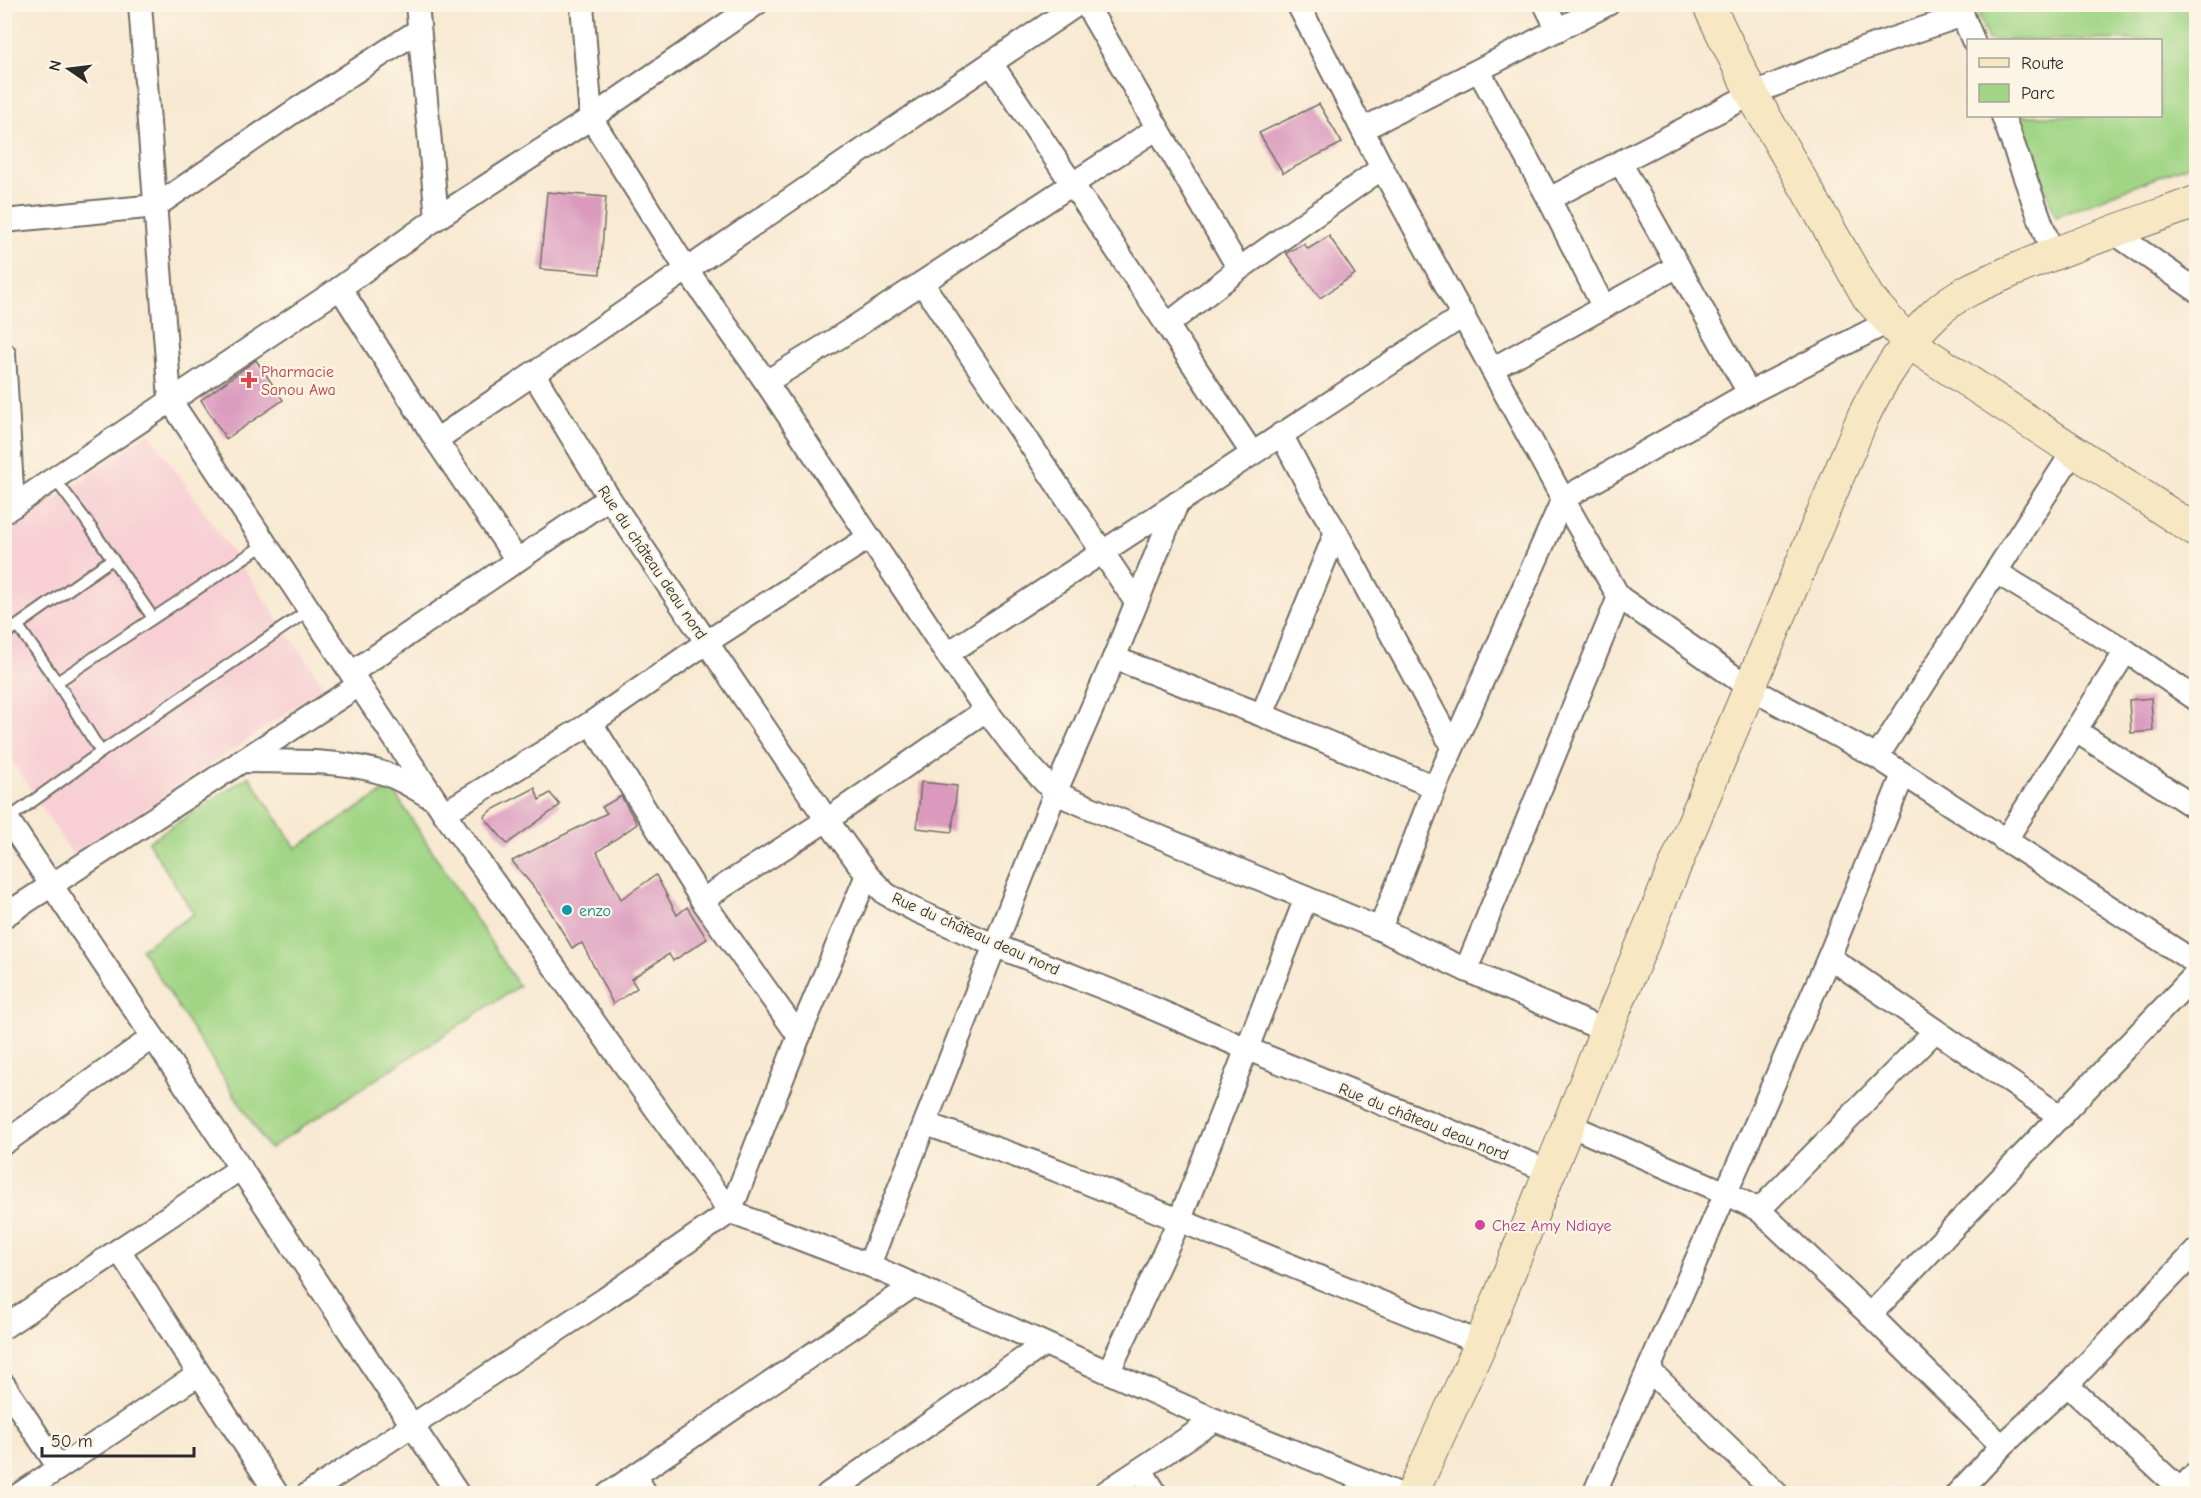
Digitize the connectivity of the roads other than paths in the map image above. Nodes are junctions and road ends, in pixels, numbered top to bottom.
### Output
1 (140, 4) edge
2 (417, 4) edge
3 (582, 4) edge
4 (756, 4) edge
5 (1078, 4) edge
6 (1086, 4) edge
7 (1298, 4) edge
8 (1545, 4) edge
9 (1608, 4) edge
10 (1708, 4) edge
11 (1960, 10) edge
12 (419, 30) junction
13 (1558, 30) junction
14 (1973, 39) edge
15 (991, 63) junction
16 (1479, 71) junction
17 (1752, 94) junction
18 (2003, 117) edge
19 (591, 118) junction
20 (1156, 129) junction
21 (1363, 129) junction
22 (1620, 162) junction
23 (1382, 168) junction
24 (1073, 184) junction
25 (1549, 199) junction
26 (2196, 202) edge
27 (156, 206) junction
28 (438, 218) junction
29 (4, 221) edge
30 (2113, 232) junction
31 (2052, 253) junction
32 (1678, 266) junction
33 (1239, 269) junction
34 (687, 270) junction
35 (922, 283) junction
36 (340, 288) junction
37 (2196, 290) edge
38 (1603, 306) junction
39 (1464, 315) junction
40 (1167, 325) junction
41 (1899, 332) junction
42 (4, 354) edge
43 (1492, 369) junction
44 (533, 373) junction
45 (766, 382) junction
46 (1749, 393) junction
47 (170, 400) junction
48 (1281, 434) junction
49 (436, 440) junction
50 (2074, 450) junction
51 (1252, 453) junction
52 (54, 478) junction
53 (609, 498) junction
54 (1563, 499) junction
55 (1177, 503) junction
56 (9, 509) edge
57 (2196, 531) edge
58 (1336, 532) junction
59 (868, 538) junction
60 (265, 544) junction
61 (1104, 552) junction
62 (112, 559) junction
63 (517, 560) junction
64 (1996, 572) junction
65 (1619, 597) junction
66 (1136, 602) junction
67 (309, 610) junction
68 (153, 618) junction
69 (18, 626) junction
70 (4, 635) edge
71 (707, 642) junction
72 (2126, 651) junction
73 (947, 654) junction
74 (1114, 658) junction
75 (355, 679) junction
76 (57, 682) junction
77 (1750, 688) junction
78 (2196, 699) edge
79 (986, 710) junction
80 (1262, 715) junction
81 (591, 723) junction
82 (2076, 731) junction
83 (1452, 746) junction
84 (101, 752) junction
85 (1877, 757) junction
86 (241, 761) junction
87 (1903, 775) junction
88 (1435, 787) junction
89 (1055, 793) junction
90 (440, 807) junction
91 (2196, 808) edge
92 (6, 817) edge
93 (827, 820) junction
94 (2005, 841) junction
95 (867, 875) junction
96 (51, 885) junction
97 (1306, 898) junction
98 (702, 900) junction
99 (4, 916) edge
100 (1380, 929) junction
101 (996, 946) junction
102 (1829, 957) junction
103 (2196, 963) edge
104 (1466, 970) junction
105 (2196, 974) edge
106 (1606, 1031) junction
107 (1935, 1031) junction
108 (799, 1036) junction
109 (153, 1037) junction
110 (1245, 1048) junction
111 (2061, 1117) junction
112 (926, 1124) junction
113 (1567, 1124) junction
114 (4, 1143) edge
115 (241, 1168) junction
116 (1549, 1171) junction
117 (1726, 1193) junction
118 (1759, 1210) junction
119 (730, 1212) junction
120 (1180, 1219) junction
121 (119, 1250) junction
122 (2196, 1251) edge
123 (869, 1265) junction
124 (914, 1285) junction
125 (1870, 1315) junction
126 (4, 1327) edge
127 (1481, 1343) junction
128 (1043, 1345) junction
129 (1648, 1370) junction
130 (1109, 1371) junction
131 (200, 1374) junction
132 (4, 1385) edge
133 (2067, 1385) junction
134 (1215, 1420) junction
135 (412, 1424) junction
136 (2002, 1446) junction
137 (59, 1468) junction
138 (1141, 1470) junction
139 (640, 1485) edge
140 (2185, 1487) edge
141 (20, 1494) edge
142 (277, 1494) edge
143 (308, 1494) edge
144 (458, 1494) edge
145 (608, 1494) edge
146 (828, 1494) edge
147 (1103, 1494) edge
148 (1156, 1494) edge
149 (1399, 1494) edge
150 (1412, 1494) edge
151 (1594, 1494) edge
152 (1777, 1494) edge
153 (1957, 1494) edge

1 - 27 street
2 - 12 street
3 - 19 street
4 - 19 street
5 - 15 street
6 - 20 street
7 - 21 street
8 - 13 street
9 - 13 street
10 - 17 main road
11 - 14 street
11 - 17 street
12 - 27 street
12 - 28 street
13 - 16 street
15 - 24 street
15 - 34 street
16 - 21 street
16 - 25 street
17 - 22 street
17 - 41 main road
18 - 31 street
19 - 28 street
19 - 34 street
20 - 24 street
20 - 33 street
21 - 23 street
22 - 25 street
22 - 32 street
23 - 33 street
23 - 39 street
24 - 35 street
24 - 40 street
25 - 38 street
26 - 30 main road
27 - 29 street
27 - 47 street
28 - 36 street
30 - 31 main road
30 - 37 street
31 - 41 main road
32 - 38 street
32 - 46 street
33 - 40 street
34 - 44 street
34 - 45 street
35 - 45 street
35 - 61 street
36 - 47 street
36 - 49 street
38 - 43 street
39 - 43 street
39 - 48 street
40 - 51 street
41 - 46 street
41 - 50 main road
41 - 77 main road
42 - 56 street
43 - 54 street
44 - 49 street
44 - 53 street, Rue du château deau nord
45 - 59 street
46 - 54 street
47 - 52 street
47 - 60 street
48 - 51 street
48 - 58 street
49 - 63 street
50 - 57 main road
50 - 64 street
51 - 55 street
52 - 56 street
52 - 62 lane
53 - 63 street
53 - 71 street, Rue du château deau nord
54 - 65 street
54 - 83 street
55 - 61 street
55 - 66 street
58 - 80 street
58 - 83 street
59 - 71 street
59 - 73 street
60 - 67 street
60 - 68 lane
61 - 66 street
61 - 73 street
62 - 68 lane
62 - 69 lane
63 - 75 street
64 - 72 street
64 - 85 street
65 - 77 street
65 - 104 street
66 - 74 street
67 - 75 street
67 - 84 lane
68 - 76 lane
69 - 70 lane
69 - 76 lane
71 - 81 street
71 - 93 street, Rue du château deau nord
72 - 78 street
72 - 82 street
73 - 79 street
74 - 80 street
74 - 89 street
75 - 86 street
75 - 90 street
76 - 84 lane
77 - 85 street
77 - 106 main road
79 - 89 street
79 - 93 street
80 - 88 street
81 - 90 street
81 - 98 street
82 - 91 street
82 - 94 street
83 - 88 street
84 - 92 lane
85 - 87 street
86 - 90 street
86 - 96 street
87 - 94 street
87 - 102 street
88 - 100 street
89 - 97 street
89 - 101 street
90 - 119 street
92 - 96 street
93 - 95 street, Rue du château deau nord
93 - 98 street
94 - 103 street
95 - 101 street, Rue du château deau nord
95 - 108 street
96 - 99 street
96 - 109 street
97 - 100 street
97 - 110 street
98 - 108 street
100 - 104 street
101 - 110 street, Rue du château deau nord
101 - 112 street
102 - 107 street
102 - 117 street
104 - 106 street
105 - 111 street
106 - 113 main road
107 - 111 street
107 - 118 street
108 - 119 street
109 - 114 street
109 - 115 street
110 - 116 street, Rue du château deau nord
110 - 120 street
111 - 125 street
112 - 120 street
112 - 123 street
113 - 116 main road
113 - 117 street
115 - 121 street
115 - 135 street
116 - 127 main road
117 - 118 street
117 - 129 street
118 - 125 street
119 - 123 street
119 - 135 street
120 - 127 street
120 - 130 street
121 - 126 street
121 - 131 street
122 - 133 street
123 - 124 street
124 - 128 street
124 - 139 street
125 - 136 street
127 - 150 main road
128 - 130 street
128 - 146 street
129 - 151 street
129 - 152 street
130 - 134 street
131 - 137 street
131 - 142 street
132 - 137 street
133 - 136 street
133 - 140 street
134 - 138 street
134 - 149 street
135 - 143 street
135 - 144 street
136 - 153 street
137 - 141 street
138 - 147 street
138 - 148 street
139 - 145 street

